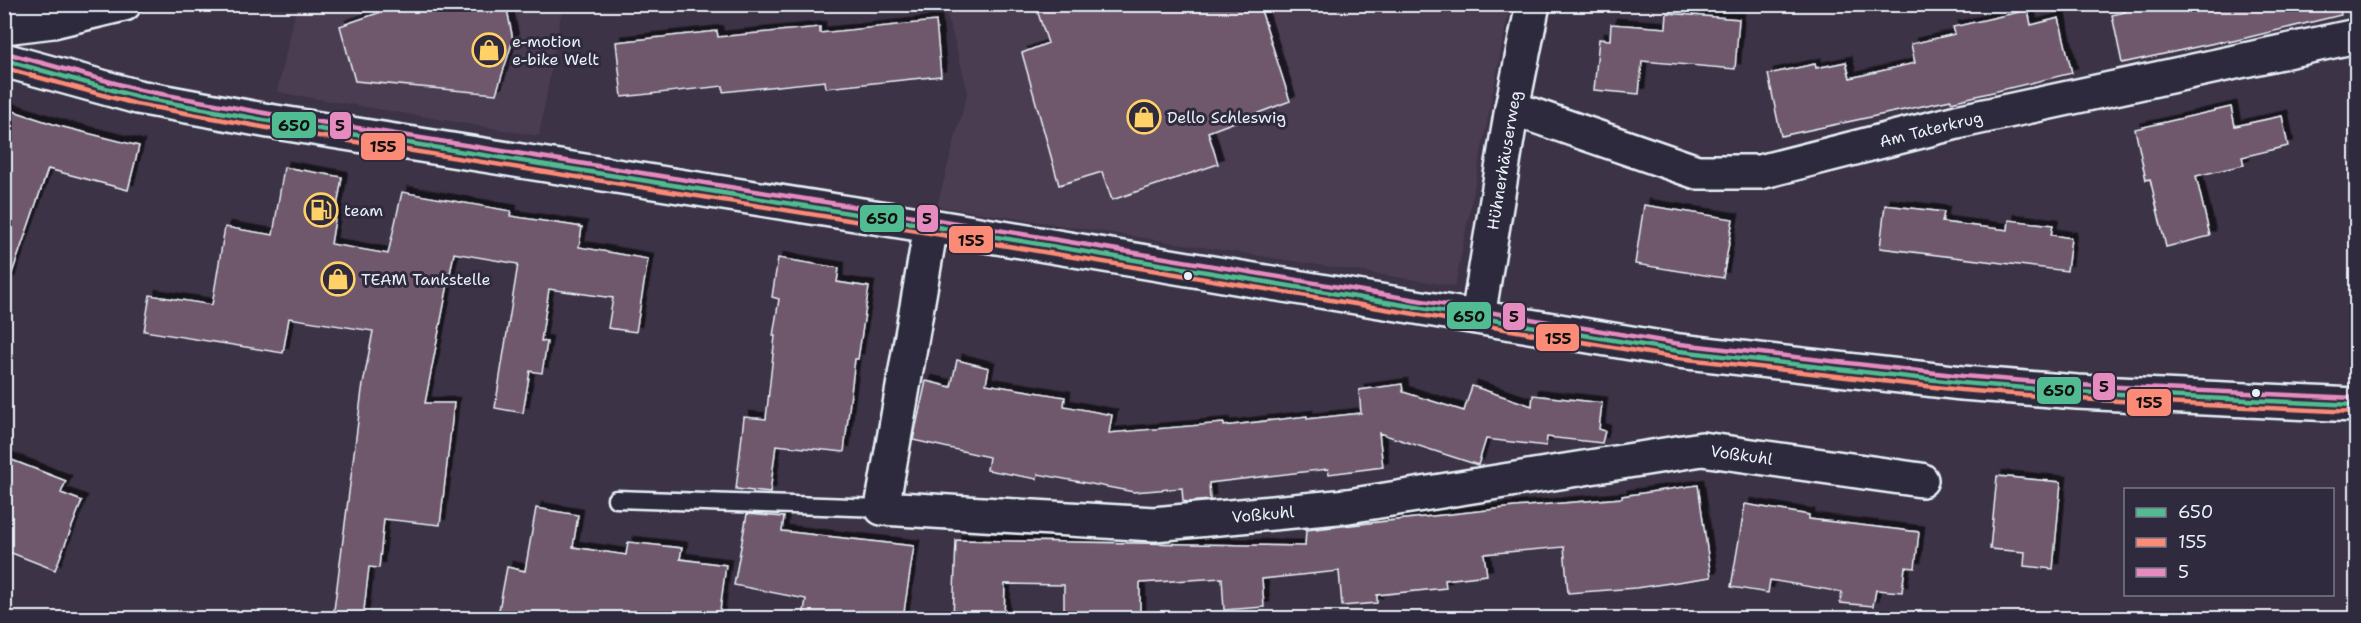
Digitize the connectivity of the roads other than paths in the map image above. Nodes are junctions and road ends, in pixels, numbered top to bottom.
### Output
1 (124, 4) edge
2 (1533, 4) edge
3 (4, 27) edge
4 (2356, 36) edge
5 (4, 60) edge
6 (1512, 108) junction
7 (931, 226) junction
8 (1479, 317) junction
9 (2356, 405) edge
10 (1921, 480) dead end
11 (616, 499) dead end
12 (882, 508) junction

1 - 3 street
2 - 6 street, Hühnerhäuserweg
4 - 6 street, Am Taterkrug
5 - 7 street
6 - 8 street, Hühnerhäuserweg
7 - 8 street
7 - 12 street
8 - 9 street
10 - 12 street, Voßkuhl
11 - 12 lane

